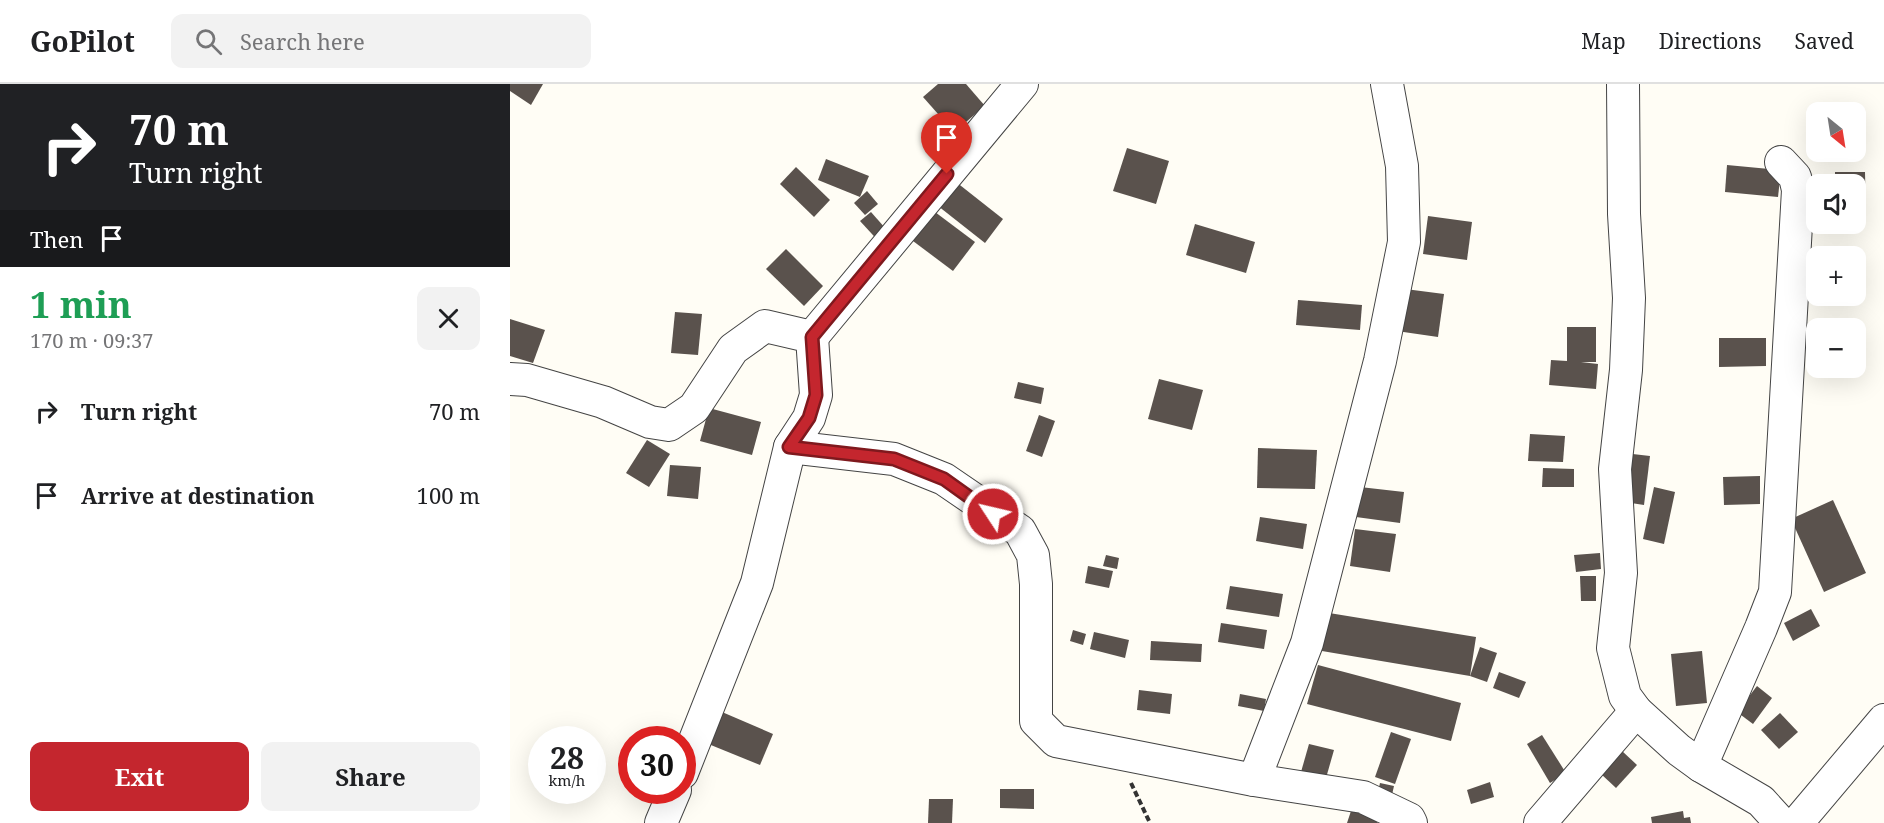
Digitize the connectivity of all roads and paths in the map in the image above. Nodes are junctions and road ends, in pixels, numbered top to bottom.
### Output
1 (1022, 84) edge
2 (1387, 84) edge
3 (1623, 84) edge
4 (1781, 162) dead end
5 (812, 337) junction
6 (510, 379) edge
7 (789, 447) junction
8 (1636, 711) junction
9 (1884, 720) edge
10 (696, 738) edge
11 (1118, 753) junction
12 (1701, 766) junction
13 (1254, 780) junction
14 (669, 804) edge
15 (661, 823) edge
16 (1150, 823) edge
17 (1412, 823) edge
18 (1540, 823) edge
19 (1780, 823) edge
20 (1797, 823) edge

1 - 5 street
2 - 13 street
3 - 8 street
4 - 12 street
5 - 6 street
5 - 7 street
7 - 10 street
7 - 11 street
8 - 12 street
8 - 18 street
9 - 20 street
11 - 13 street
11 - 16 path
12 - 19 street
13 - 17 street
14 - 15 street

